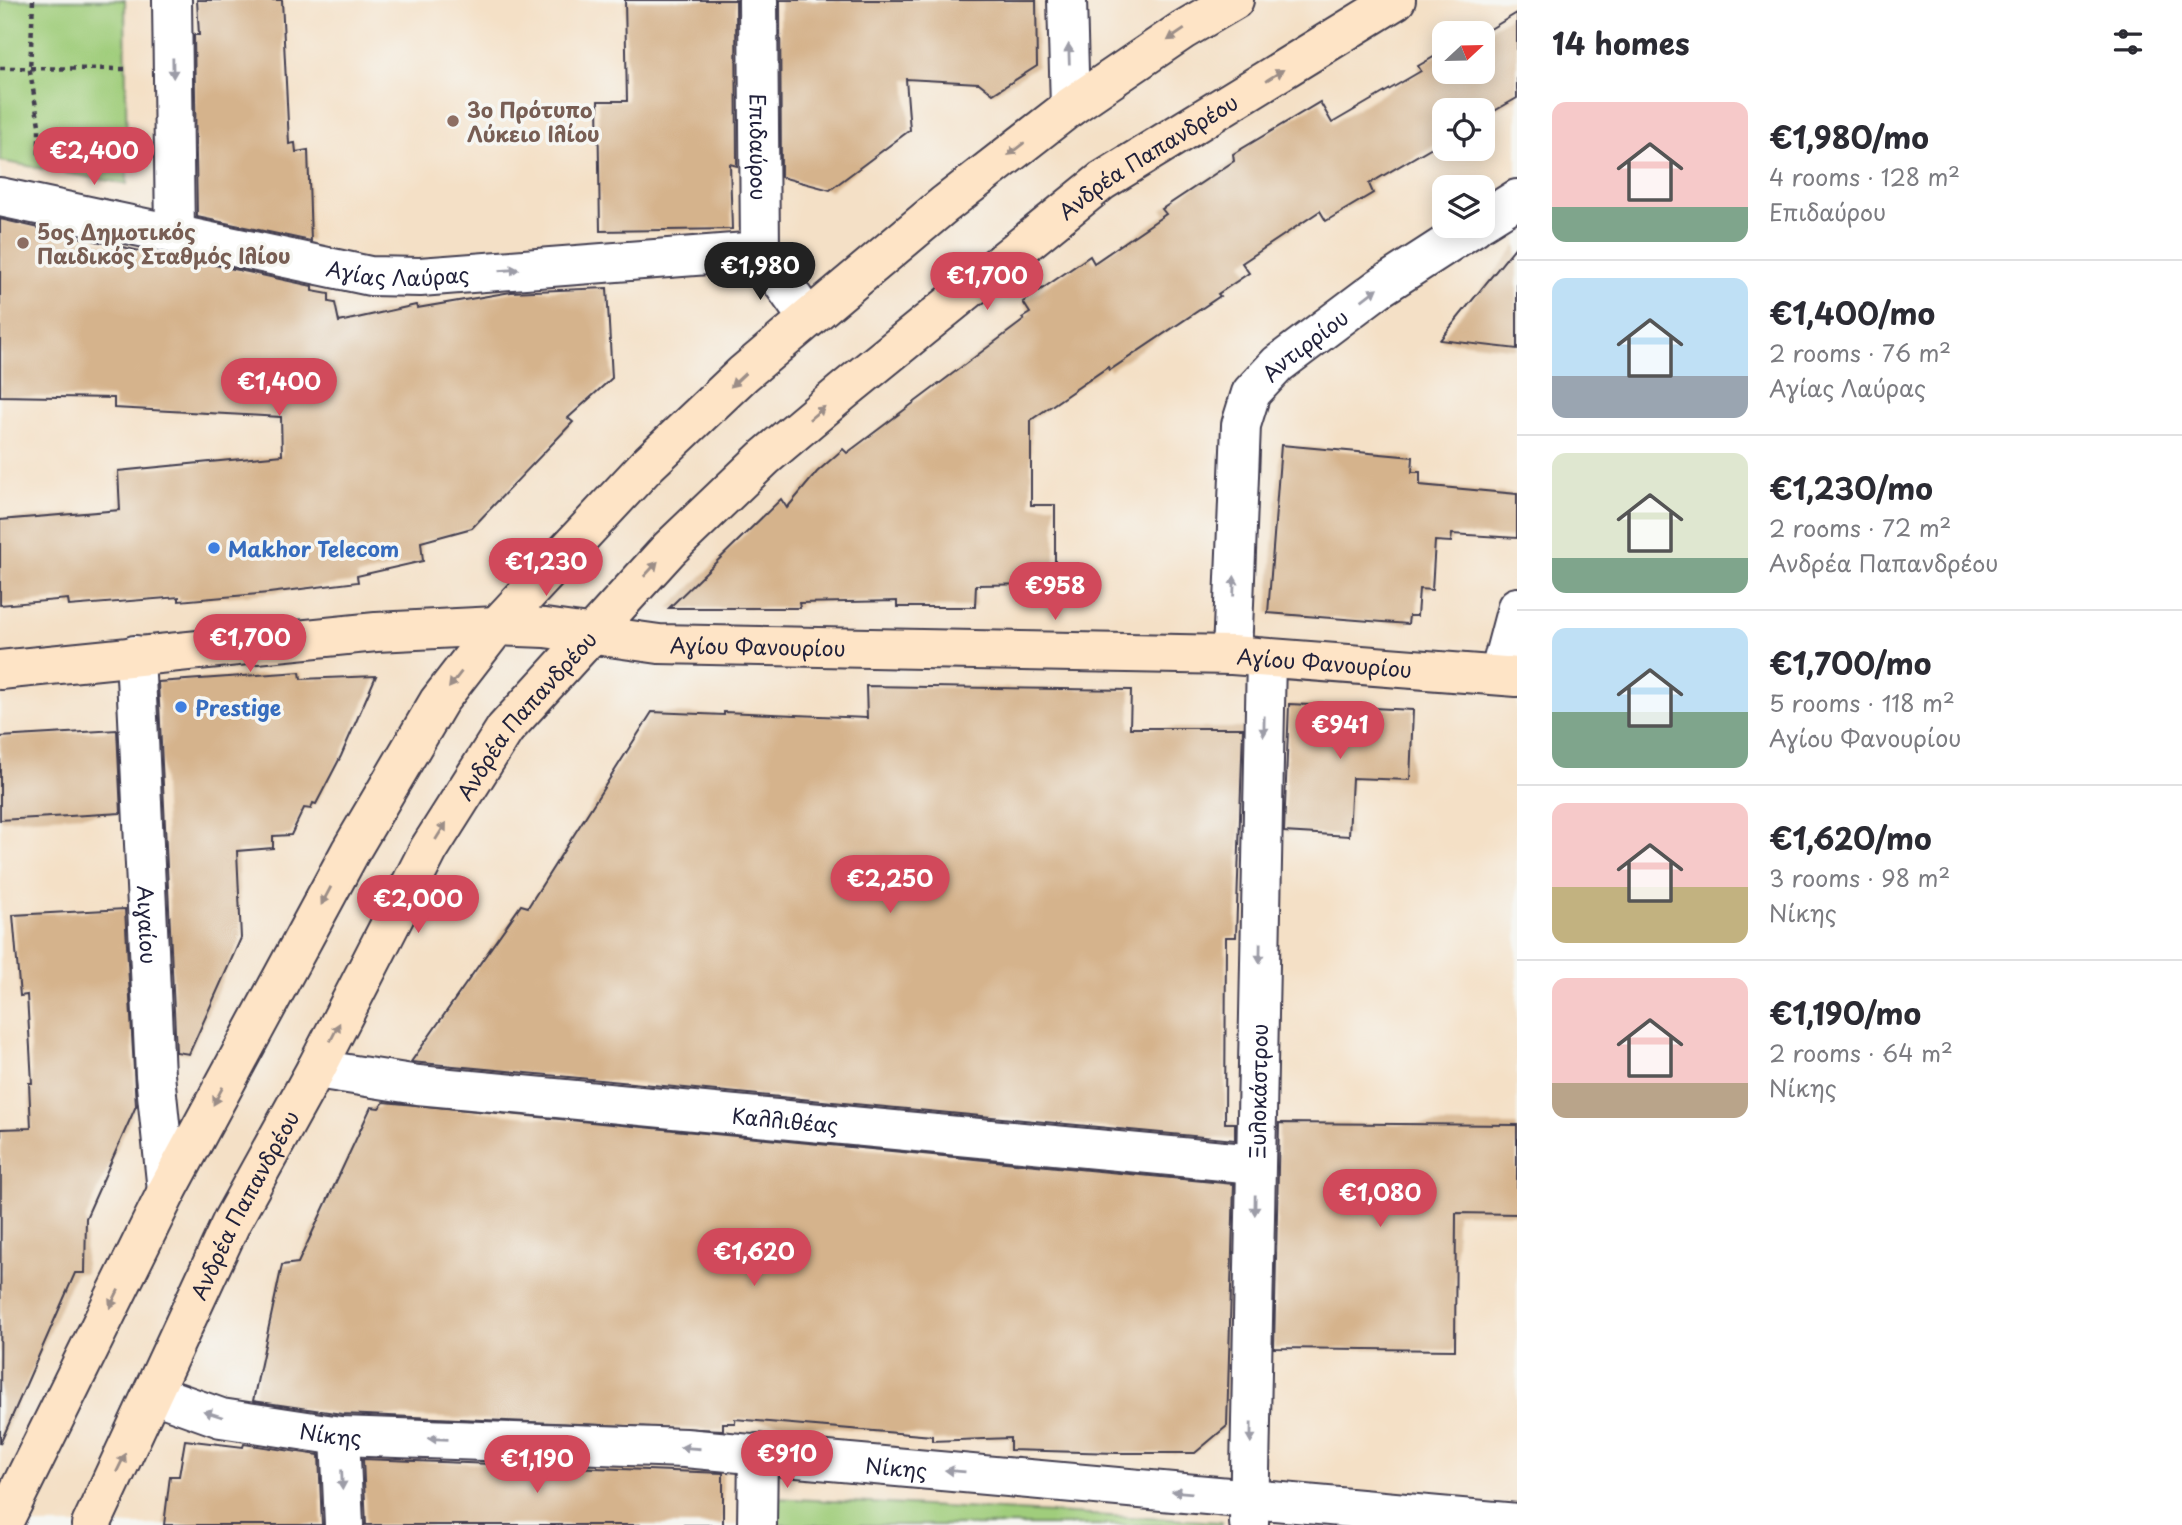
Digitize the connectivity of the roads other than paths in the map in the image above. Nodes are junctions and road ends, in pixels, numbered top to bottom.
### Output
1 (172, 0) edge
2 (758, 0) edge
3 (1067, 0) edge
4 (1234, 0) edge
5 (1396, 0) edge
6 (1070, 107) junction
7 (0, 197) edge
8 (1517, 199) edge
9 (1495, 213) edge
10 (175, 235) junction
11 (1456, 238) edge
12 (760, 251) junction
13 (808, 319) junction
14 (1517, 607) edge
15 (497, 626) junction
16 (587, 636) junction
17 (135, 655) junction
18 (1249, 656) junction
19 (0, 670) edge
20 (1508, 676) edge
21 (316, 1069) junction
22 (1255, 1164) junction
23 (167, 1191) junction
24 (154, 1394) junction
25 (340, 1436) junction
26 (758, 1453) junction
27 (1250, 1512) edge
28 (1517, 1523) edge
29 (2, 1525) edge
30 (91, 1525) edge
31 (344, 1525) edge
32 (757, 1525) edge

1 -> 10 street
2 - 12 street, Επιδαύρου
6 -> 3 street
4 -> 6 main road
16 -> 5 main road, Ανδρέα Παπανδρέου
6 -> 13 main road
7 - 10 street, Αγίας Λαύρας
8 - 9 street
10 -> 12 street, Αγίας Λαύρας
18 -> 11 street, Αντιρρίου
12 - 13 street
13 -> 15 main road
14 - 20 street
15 - 16 main road, Αγίου Φανουρίου
15 - 17 main road, Αγίου Φανουρίου
15 -> 23 main road
16 - 18 main road, Αγίου Φανουρίου
21 -> 16 main road, Ανδρέα Παπανδρέου
17 - 19 main road, Αγίου Φανουρίου
17 - 23 street, Αιγαίου
18 - 20 main road, Αγίου Φανουρίου
18 -> 22 street, Ξυλοκάστρου
21 - 22 street, Καλλιθέας
21 - 24 main road, Ανδρέα Παπανδρέου
22 -> 27 street, Ξυλοκάστρου
23 -> 29 main road
25 -> 24 street, Νίκης
30 -> 24 main road, Ανδρέα Παπανδρέου
26 -> 25 street, Νίκης
25 -> 31 street
27 -> 26 street, Νίκης
26 - 32 street
27 - 28 street, Νίκης

